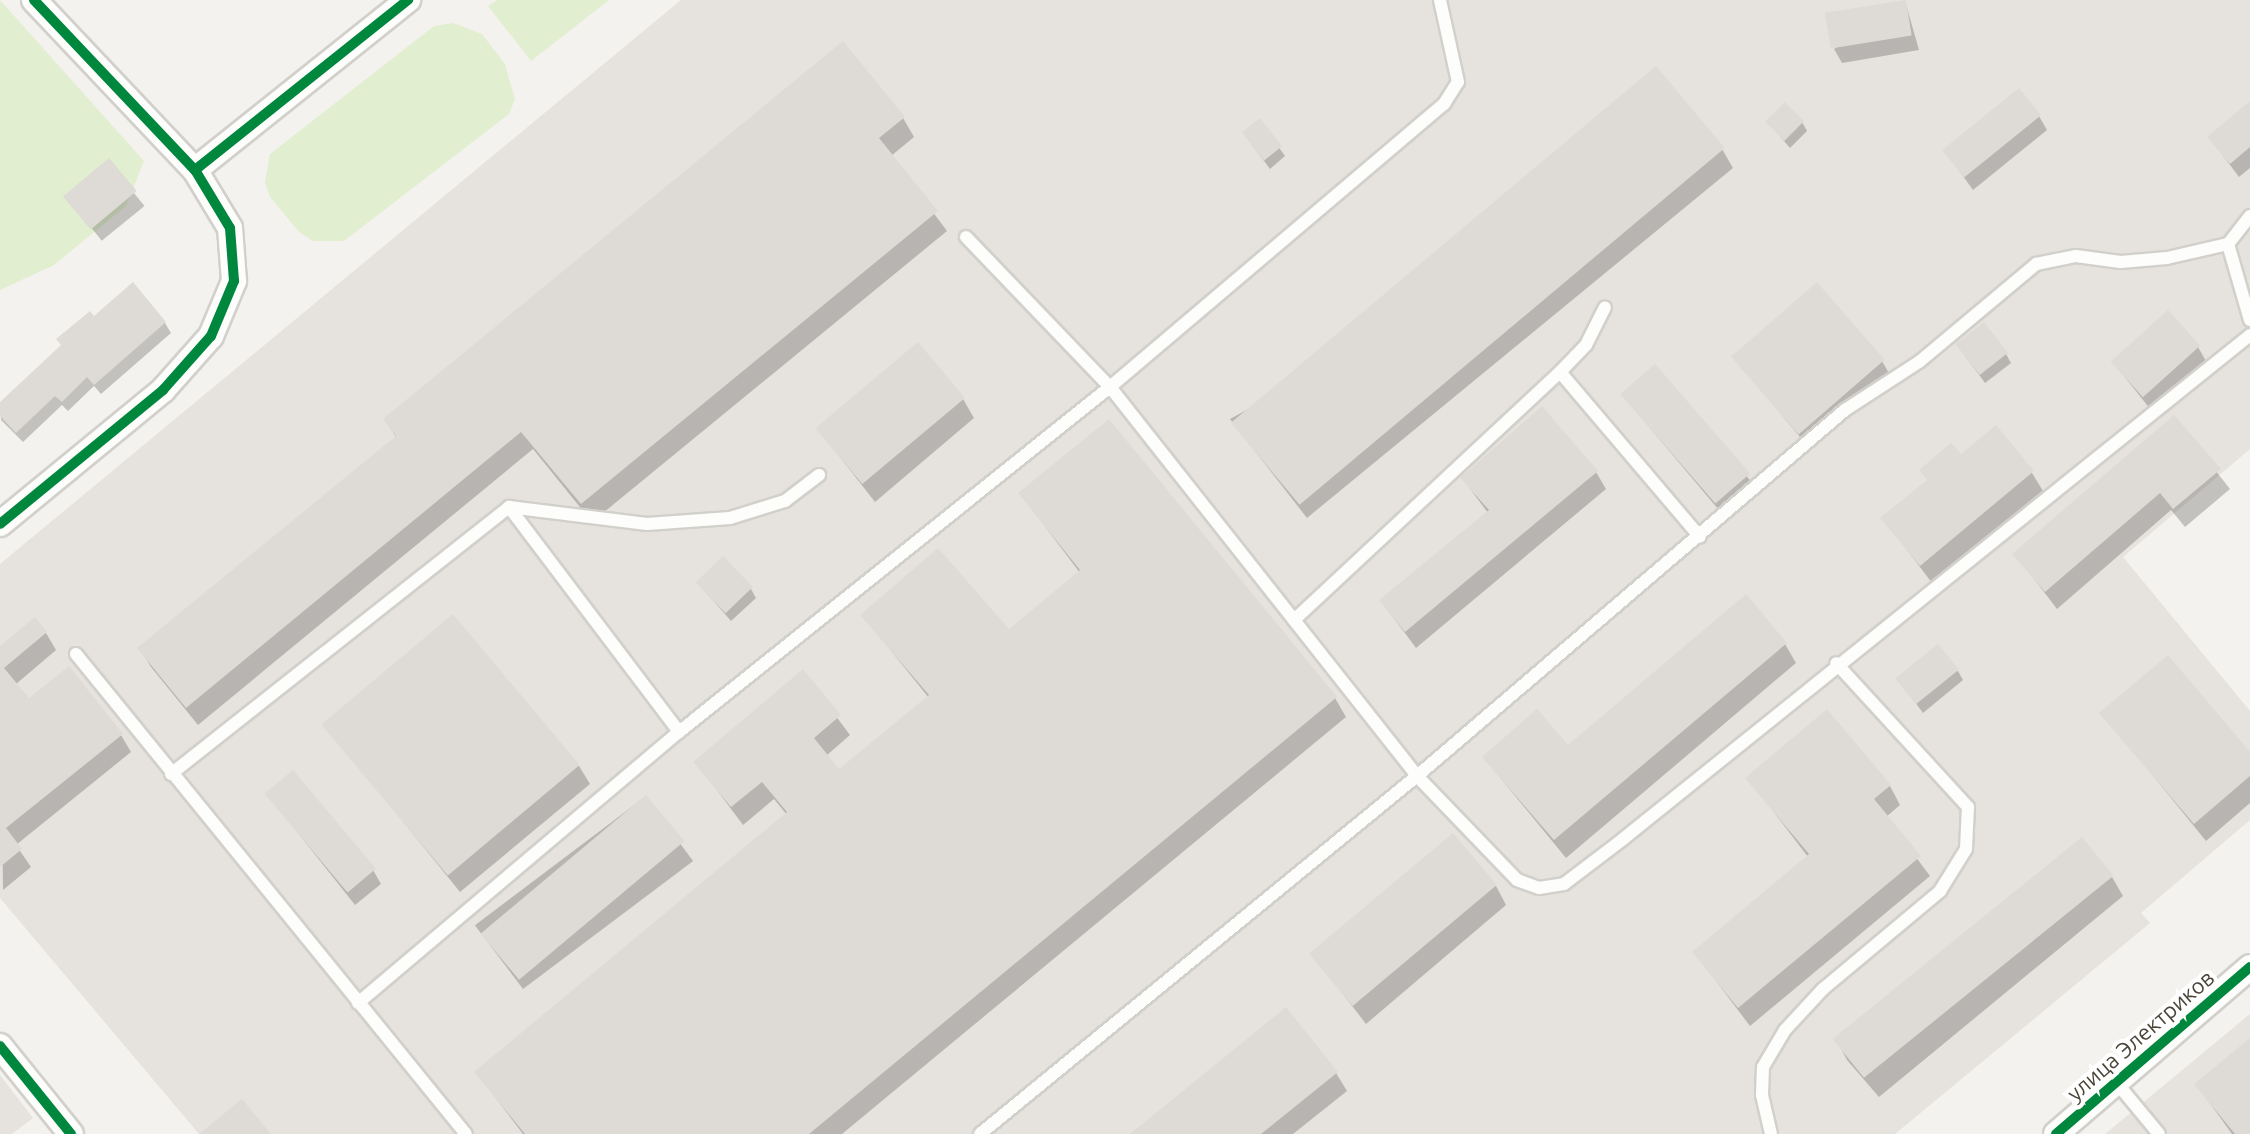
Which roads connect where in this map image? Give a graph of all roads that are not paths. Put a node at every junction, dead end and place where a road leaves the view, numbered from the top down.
1 (34, 0) edge
2 (408, 0) edge
3 (1440, 0) edge
4 (195, 170) junction
5 (2250, 216) edge
6 (966, 237) dead end
7 (2228, 244) junction
8 (1605, 307) dead end
9 (2250, 320) edge
10 (2250, 335) edge
11 (1560, 372) junction
12 (1110, 387) junction
13 (819, 475) dead end
14 (509, 507) junction
15 (0, 524) edge
16 (1700, 537) junction
17 (1294, 620) junction
18 (76, 654) dead end
19 (1836, 663) junction
20 (679, 732) junction
21 (171, 774) junction
22 (1417, 776) junction
23 (2250, 967) edge
24 (358, 1003) junction
25 (0, 1046) edge
26 (2116, 1082) junction
27 (71, 1134) edge
28 (466, 1134) edge
29 (980, 1134) edge
30 (1771, 1134) edge
31 (2056, 1134) edge
32 (2159, 1134) edge

1 - 4 street
2 - 4 street
3 - 12 lane
4 - 15 street
5 - 7 lane
6 - 12 lane
7 - 9 lane
7 - 16 lane
8 - 11 lane
10 - 19 lane
11 - 16 lane
11 - 17 lane
12 - 17 lane
12 - 20 lane
13 - 14 lane
14 - 20 lane
14 - 21 lane
16 - 22 lane
17 - 22 lane
18 - 21 lane
19 - 22 lane
19 - 30 lane
20 - 24 lane
21 - 24 lane
22 - 29 lane
23 - 26 street, улица Электриков
24 - 28 lane
25 - 27 street
26 - 31 street, улица Электриков
26 - 32 lane

